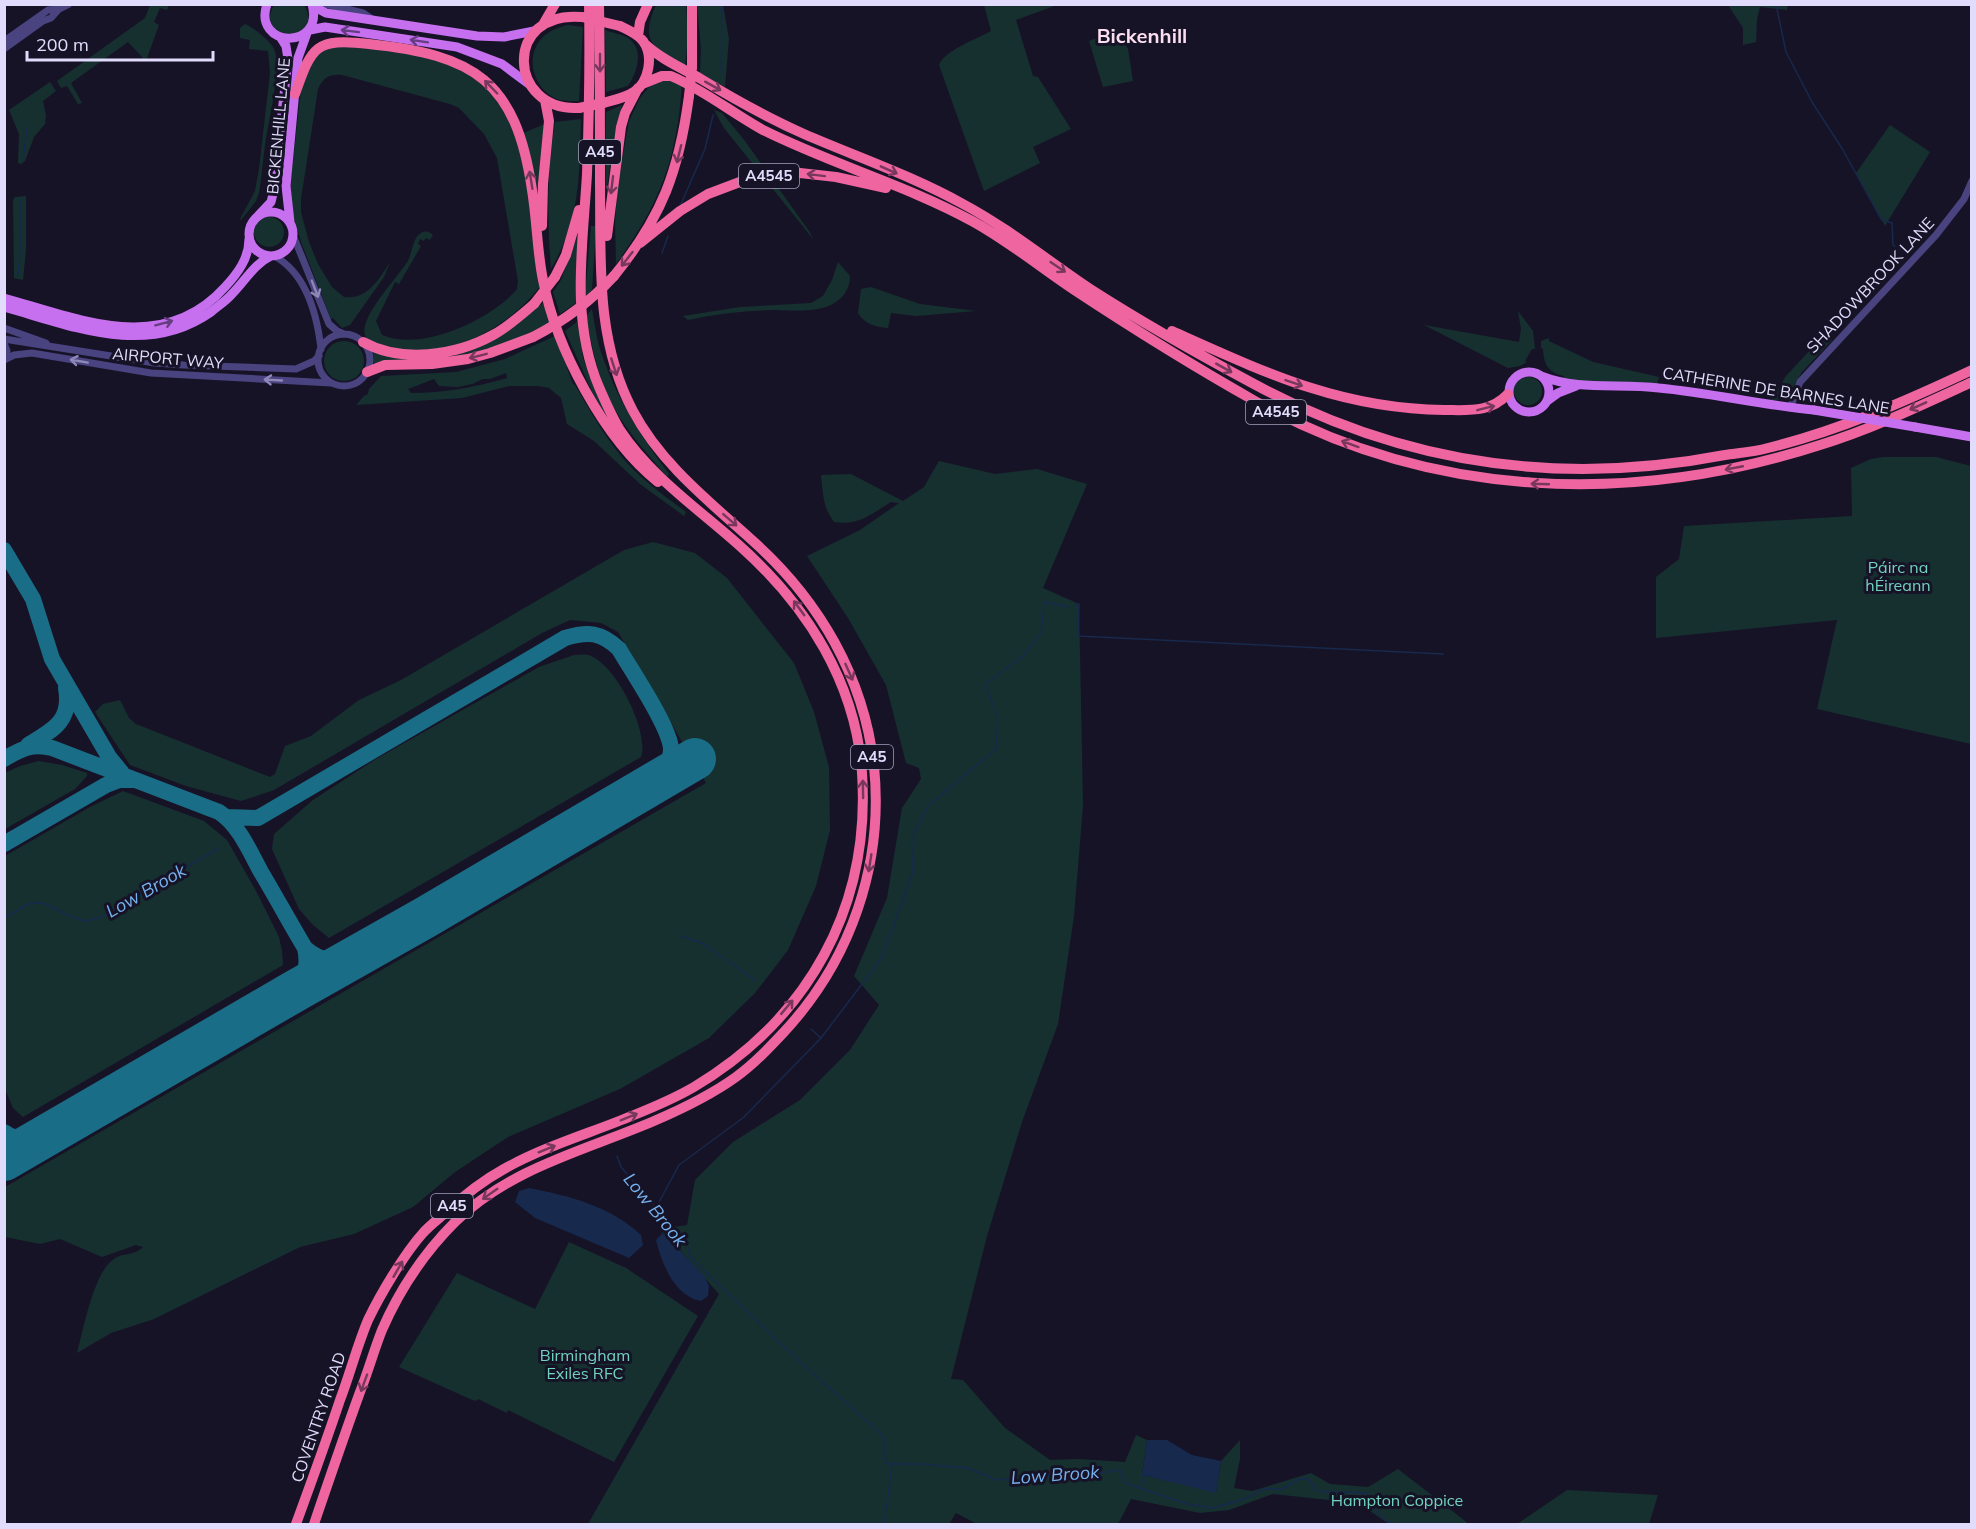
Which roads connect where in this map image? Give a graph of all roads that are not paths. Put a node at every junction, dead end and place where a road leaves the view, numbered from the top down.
1 (69, 4) edge
2 (267, 4) edge
3 (326, 4) edge
4 (555, 4) edge
5 (589, 4) edge
6 (599, 4) edge
7 (648, 4) edge
8 (692, 4) edge
9 (312, 5) edge
10 (60, 7) edge
11 (375, 21) junction
12 (544, 24) junction
13 (534, 31) junction
14 (308, 32) junction
15 (638, 36) junction
16 (281, 38) junction
17 (4, 41) edge
18 (589, 45) junction
19 (646, 45) junction
20 (4, 49) edge
21 (530, 85) junction
22 (640, 86) junction
23 (295, 94) junction
24 (545, 100) junction
25 (1971, 181) edge
26 (914, 195) junction
27 (257, 217) junction
28 (290, 222) junction
29 (293, 235) junction
30 (249, 239) junction
31 (640, 243) junction
32 (272, 256) junction
33 (543, 280) junction
34 (4, 298) edge
35 (603, 305) junction
36 (4, 307) edge
37 (1125, 310) junction
38 (4, 328) edge
39 (345, 334) junction
40 (4, 339) edge
41 (363, 342) junction
42 (4, 344) edge
43 (56, 347) junction
44 (320, 352) junction
45 (4, 360) edge
46 (1971, 370) edge
47 (367, 372) junction
48 (1541, 376) junction
49 (1971, 382) edge
50 (331, 383) junction
51 (1576, 386) junction
52 (1508, 394) junction
53 (1547, 401) junction
54 (1790, 408) junction
55 (1971, 437) edge
56 (707, 518) junction
57 (297, 1524) edge
58 (314, 1524) edge

1 - 10 street
2 - 16 main road
3 - 11 street
4 - 12 highway
5 - 18 highway, A45
6 -> 35 highway, A45
7 - 15 highway
8 -> 31 highway, bridge
9 - 11 main road
9 - 14 main road, BICKENHILL LANE
10 - 17 street
10 - 20 street
11 - 13 main road
12 - 13 highway
12 - 15 highway, bridge
13 - 21 highway
14 - 16 main road
21 -> 14 main road
14 - 23 main road, BICKENHILL LANE
15 - 19 highway
16 - 27 main road, BICKENHILL LANE
18 - 41 highway, bridge
18 - 56 highway, A45
19 - 22 highway
19 -> 37 highway, A4545
21 - 24 highway
22 - 24 highway, bridge
22 - 26 highway, A4545
22 -> 35 highway
23 - 28 main road, BICKENHILL LANE
33 -> 23 highway
24 - 33 highway
25 - 54 street, SHADOWBROOK LANE
26 -> 31 highway, A4545
49 -> 26 highway, A4545
27 - 28 main road
27 - 30 main road
28 - 29 main road
29 - 32 main road
29 -> 39 street
30 - 32 main road
34 -> 30 main road
31 -> 47 highway, bridge
32 - 36 main road
32 - 44 street
33 - 56 highway
35 -> 58 highway, COVENTRY ROAD / A45
37 -> 46 highway, A4545
37 -> 52 highway
38 - 43 street
39 - 41 street
39 - 44 street
40 - 43 street, AIRPORT WAY
41 - 47 street
42 - 45 street
43 - 44 street, AIRPORT WAY
44 - 50 street
50 -> 45 street, AIRPORT WAY
47 - 50 street
48 - 51 main road, CATHERINE DE BARNES LANE
48 - 52 main road
48 - 53 main road
51 - 53 main road, CATHERINE DE BARNES LANE
51 - 54 main road, CATHERINE DE BARNES LANE
52 - 53 main road
54 - 55 main road, CATHERINE DE BARNES LANE, bridge
57 -> 56 highway, COVENTRY ROAD / A45

